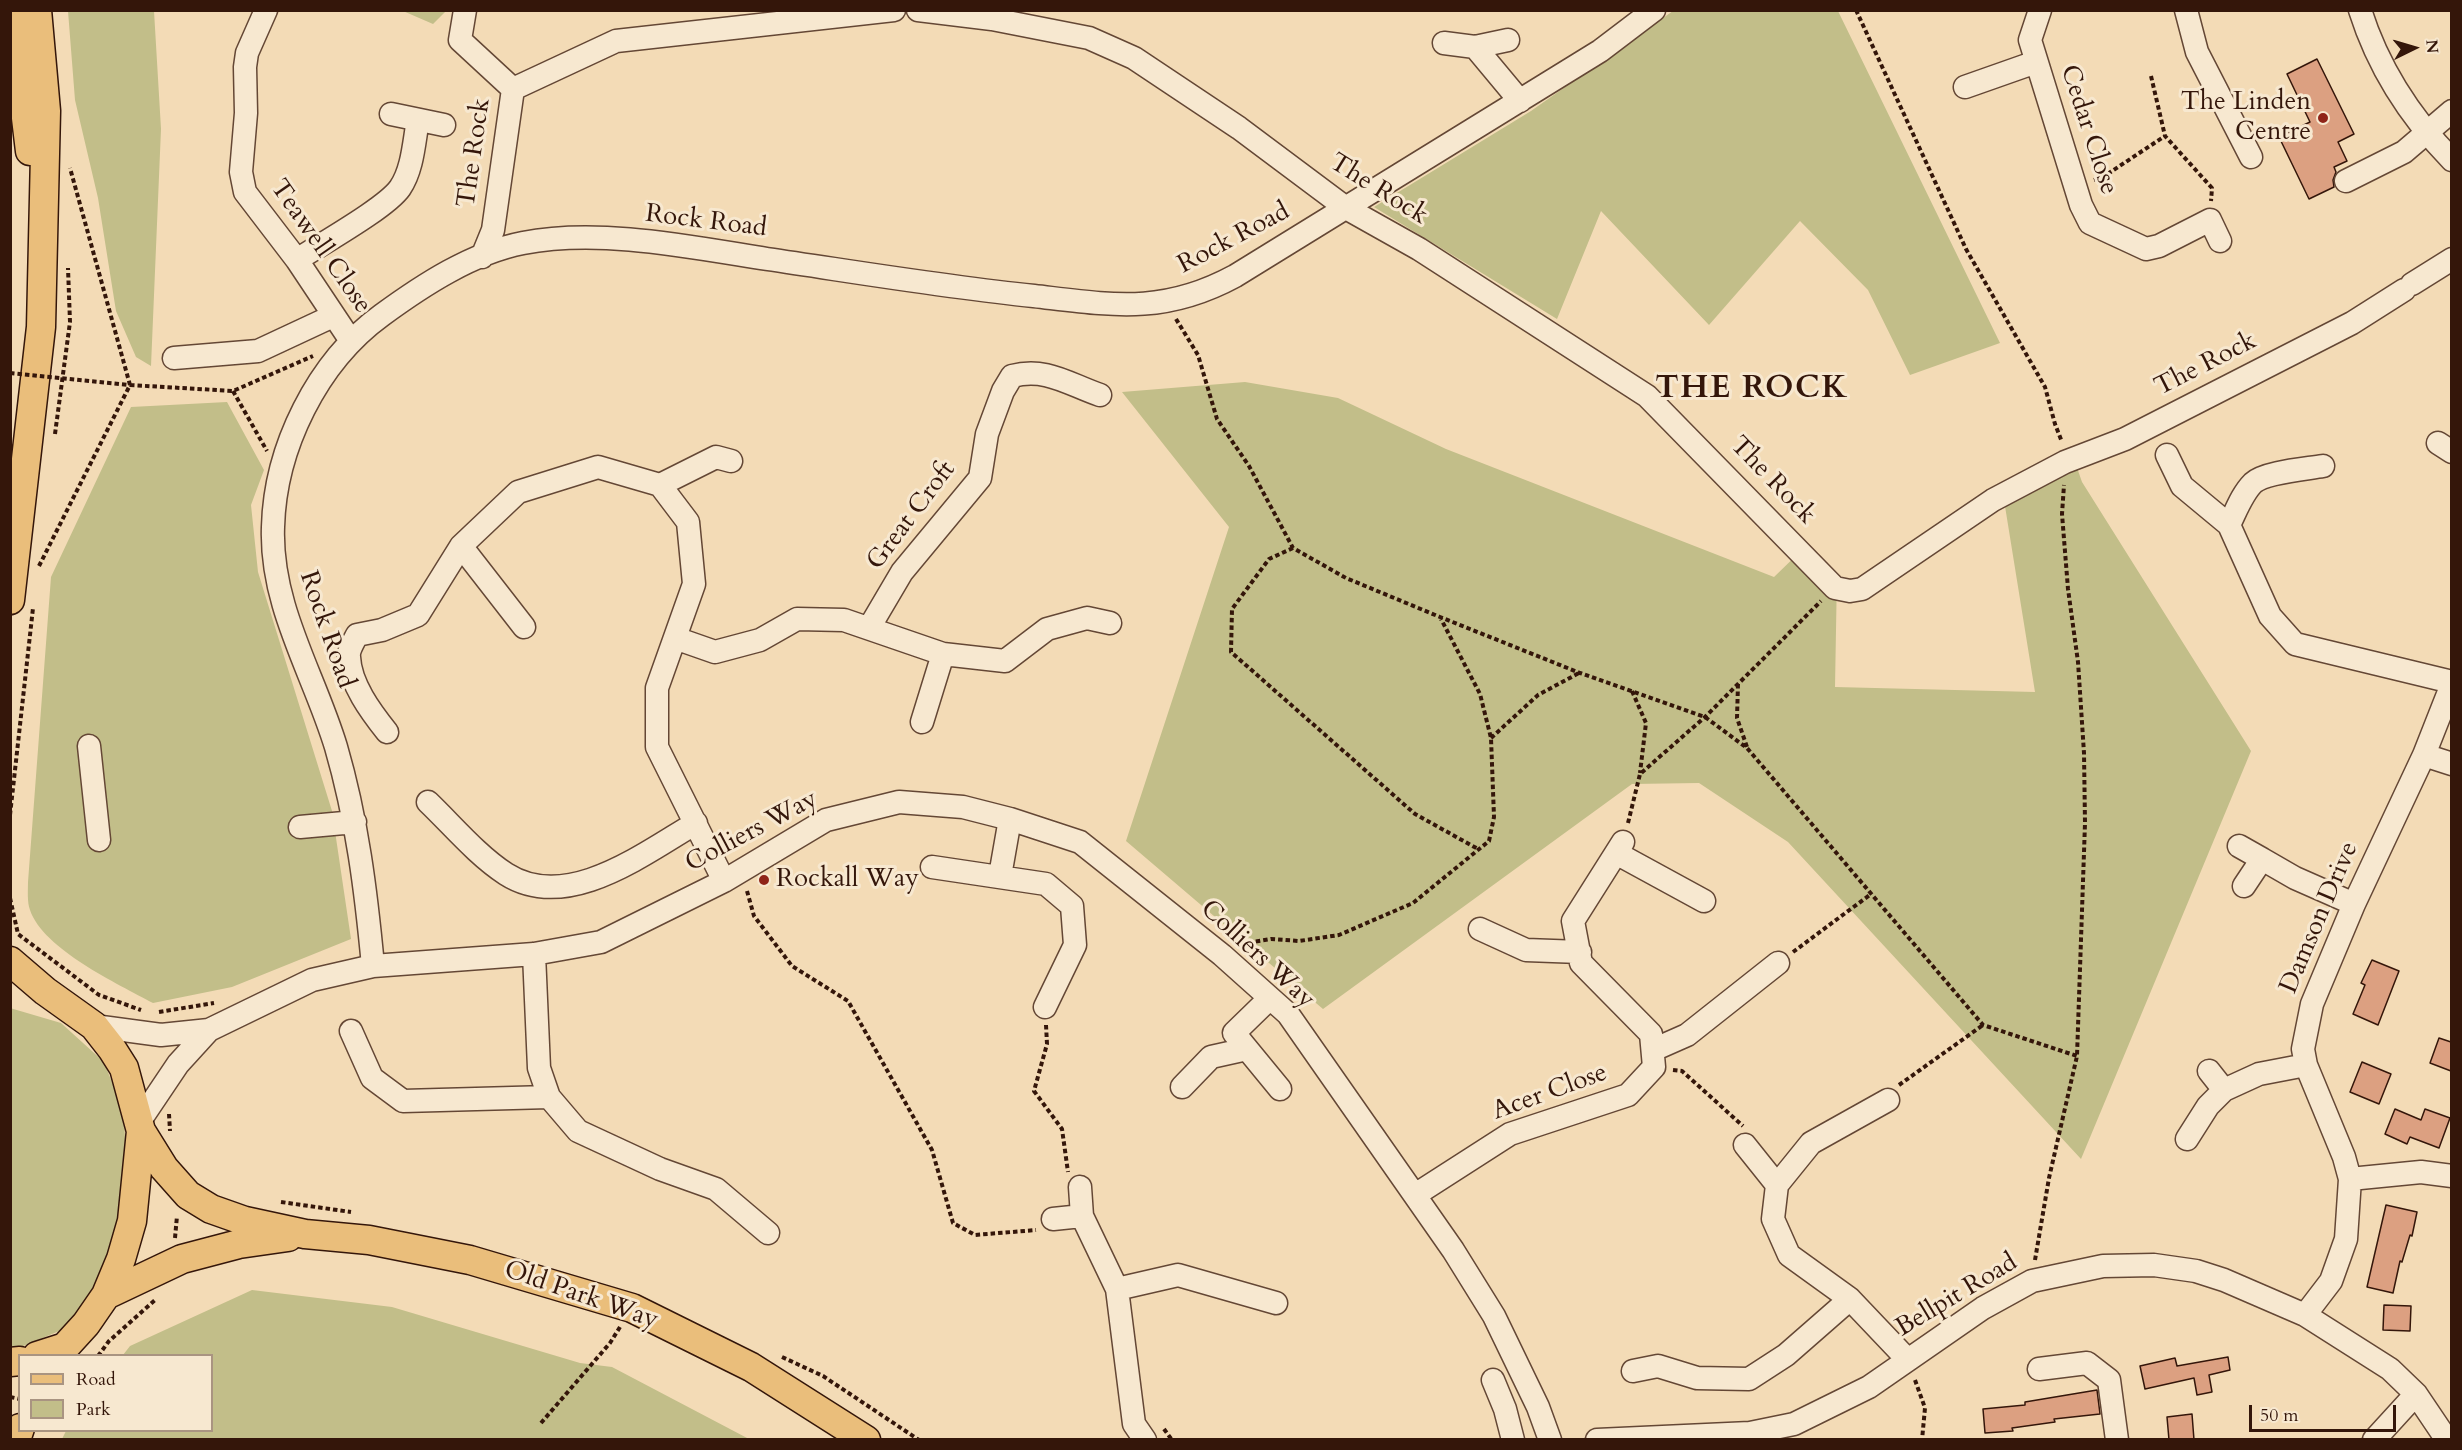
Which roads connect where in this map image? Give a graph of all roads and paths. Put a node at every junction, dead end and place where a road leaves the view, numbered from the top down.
1 (13, 10) edge
2 (38, 10) edge
3 (266, 10) edge
4 (465, 10) edge
5 (894, 10) edge
6 (918, 10) edge
7 (1654, 10) edge
8 (1856, 10) edge
9 (2040, 10) edge
10 (2186, 10) edge
11 (2360, 10) edge
12 (1508, 40) dead end
13 (1444, 43) dead end
14 (1475, 47) junction
15 (2036, 62) junction
16 (2151, 76) dead end
17 (1965, 87) dead end
18 (513, 89) junction
19 (1520, 101) junction
20 (2451, 111) edge
21 (391, 114) dead end
22 (418, 120) junction
23 (444, 125) dead end
24 (2428, 133) junction
25 (2165, 136) junction
26 (2251, 157) dead end
27 (67, 158) dead end
28 (2451, 160) edge
29 (2346, 181) dead end
30 (2075, 187) junction
31 (1346, 208) junction
32 (2210, 220) junction
33 (2220, 241) dead end
34 (42, 251) junction
35 (482, 256) junction
36 (2451, 259) edge
37 (297, 260) junction
38 (1166, 303) junction
39 (333, 316) junction
40 (351, 341) junction
41 (314, 356) dead end
42 (174, 358) dead end
43 (10, 374) edge
44 (130, 385) junction
45 (233, 391) junction
46 (1100, 395) dead end
47 (2167, 455) dead end
48 (731, 461) dead end
49 (2065, 462) junction
50 (2323, 466) dead end
51 (280, 476) junction
52 (660, 485) junction
53 (2229, 525) junction
54 (460, 546) junction
55 (1293, 548) junction
56 (37, 568) dead end
57 (1835, 588) junction
58 (10, 600) edge
59 (1440, 617) junction
60 (1110, 623) dead end
61 (524, 627) dead end
62 (869, 628) junction
63 (675, 638) junction
64 (943, 654) junction
65 (1580, 673) junction
66 (2451, 683) edge
67 (1738, 684) junction
68 (1632, 691) junction
69 (1705, 717) junction
70 (922, 722) dead end
71 (387, 732) dead end
72 (1491, 738) junction
73 (89, 746) dead end
74 (1747, 748) junction
75 (2424, 755) junction
76 (2451, 764) edge
77 (1640, 774) junction
78 (428, 802) dead end
79 (1010, 819) junction
80 (355, 822) junction
81 (696, 823) junction
82 (300, 827) dead end
83 (99, 840) dead end
84 (2239, 846) dead end
85 (1620, 847) junction
86 (1478, 849) junction
87 (2262, 859) junction
88 (932, 867) dead end
89 (733, 875) junction
90 (1000, 876) junction
91 (2244, 886) dead end
92 (1871, 894) junction
93 (10, 898) edge
94 (1704, 901) dead end
95 (2354, 904) junction
96 (1480, 929) dead end
97 (1580, 952) junction
98 (534, 954) junction
99 (1222, 955) junction
100 (10, 961) edge
101 (1778, 963) joint
102 (373, 966) junction
103 (10, 988) edge
104 (45, 991) junction
105 (1269, 998) junction
106 (1045, 1007) joint
107 (151, 1014) dead end
108 (1983, 1025) junction
109 (94, 1026) junction
110 (209, 1030) junction
111 (351, 1030) dead end
112 (1247, 1049) junction
113 (2077, 1056) junction
114 (1653, 1059) junction
115 (2306, 1065) junction
116 (2209, 1071) dead end
117 (1182, 1087) dead end
118 (1280, 1089) dead end
119 (549, 1097) junction
120 (2216, 1098) junction
121 (1888, 1100) joint
122 (140, 1126) junction
123 (1747, 1138) joint
124 (2187, 1139) dead end
125 (2451, 1176) edge
126 (2350, 1179) junction
127 (1778, 1185) junction
128 (1080, 1187) joint
129 (1415, 1195) junction
130 (1082, 1216) junction
131 (1053, 1219) joint
132 (768, 1233) dead end
133 (305, 1234) junction
134 (2032, 1281) junction
135 (1117, 1289) junction
136 (106, 1295) junction
137 (1850, 1299) junction
138 (1276, 1303) dead end
139 (632, 1308) junction
140 (2305, 1315) junction
141 (62, 1351) edge
142 (47, 1354) edge
143 (1907, 1359) junction
144 (2039, 1369) dead end
145 (1633, 1371) dead end
146 (1493, 1380) dead end
147 (2416, 1394) junction
148 (541, 1423) dead end
149 (1795, 1432) edge
150 (866, 1440) edge
151 (1145, 1440) edge
152 (1513, 1440) edge
153 (1550, 1440) edge
154 (1597, 1440) edge
155 (1922, 1440) edge
156 (2117, 1440) edge
157 (2374, 1440) edge
158 (2447, 1440) edge

1 - 34 main road
2 - 34 main road
3 - 37 street, Teawell Close
4 - 18 street
5 - 18 street, The Rock
6 - 31 street, The Rock
7 - 19 street, Rock Road
8 - 49 path
9 - 15 street, Cedar Close
10 - 26 street
11 - 24 street
12 - 14 street
13 - 14 street
14 - 19 street
15 - 17 street
15 - 30 street, Cedar Close
16 - 25 path
18 - 35 street, The Rock
19 - 31 street, Rock Road
20 - 24 street
21 - 22 street
22 - 23 street
22 - 37 street
24 - 28 street
24 - 29 street
25 - 30 path
25 - 32 path
27 - 44 path
30 - 32 street, Cedar Close
31 - 38 street, Rock Road
31 - 57 street, The Rock
32 - 33 street
34 - 58 main road
35 - 38 street, Rock Road
35 - 40 street, Rock Road
36 - 49 street, The Rock
37 - 39 street, Teawell Close
38 - 55 path
39 - 40 street, Teawell Close
39 - 42 street
40 - 51 street, Rock Road
41 - 45 path
43 - 44 path, bridge
44 - 45 path
44 - 56 path
45 - 51 path
46 - 62 street, Great Croft
47 - 53 street
48 - 52 street
49 - 57 street, The Rock
49 - 113 path
50 - 53 street
51 - 80 street, Rock Road
52 - 54 street
52 - 63 street
53 - 66 street
54 - 61 street
54 - 71 street
55 - 59 path
55 - 86 path
57 - 67 path
59 - 65 path
59 - 72 path
60 - 64 street
62 - 63 street
62 - 64 street
63 - 81 street
64 - 70 street
65 - 68 path
65 - 72 path
66 - 75 street, Damson Drive
67 - 69 path
67 - 74 path
68 - 69 path
68 - 77 path
69 - 74 path
69 - 77 path
72 - 86 path
73 - 83 street
74 - 92 path
75 - 76 street
75 - 95 street, Damson Drive
77 - 85 path
78 - 81 street
79 - 89 street, Colliers Way
79 - 90 street
79 - 99 street, Colliers Way
80 - 82 street
80 - 102 street, Rock Road
81 - 89 street
84 - 87 street
85 - 94 street
85 - 97 street
86 - 99 path
87 - 91 street
87 - 95 street
88 - 90 street
89 - 98 street, Colliers Way
89 - 131 path
90 - 106 street
92 - 101 path
92 - 108 path
93 - 107 path
95 - 115 street, Damson Drive
96 - 97 street
97 - 114 street
98 - 102 street, Colliers Way
98 - 119 street
99 - 105 street, Colliers Way
100 - 104 main road
101 - 114 street
102 - 110 street, Colliers Way
103 - 104 main road
104 - 109 main road
105 - 112 street
105 - 129 street, Colliers Way
106 - 128 path
108 - 113 path
108 - 121 path
109 - 110 street
109 - 122 main road
110 - 122 street, Colliers Way
111 - 119 street
112 - 117 street
112 - 118 street
113 - 134 path
114 - 123 path
114 - 129 street, Acer Close
115 - 120 street
115 - 126 street, Damson Drive
116 - 120 street
119 - 132 street
120 - 124 street
121 - 127 street
122 - 133 main road, Old Park Way
122 - 136 main road
123 - 127 street
125 - 126 street
126 - 140 street, Damson Drive
127 - 137 street
128 - 130 street
129 - 153 street, Colliers Way
130 - 131 street
130 - 135 street
133 - 136 main road, Old Park Way
133 - 139 main road, Old Park Way
134 - 140 street, Bellpit Road
134 - 143 street, Bellpit Road
135 - 138 street
135 - 151 street
136 - 141 main road
137 - 143 street
137 - 145 street
139 - 148 path
139 - 150 main road, Old Park Way
140 - 147 street, Bellpit Road
141 - 142 main road
143 - 149 street, Bellpit Road
143 - 155 path
144 - 156 street
146 - 152 street
147 - 157 street
147 - 158 street, Bellpit Road
149 - 154 street, Bellpit Road

